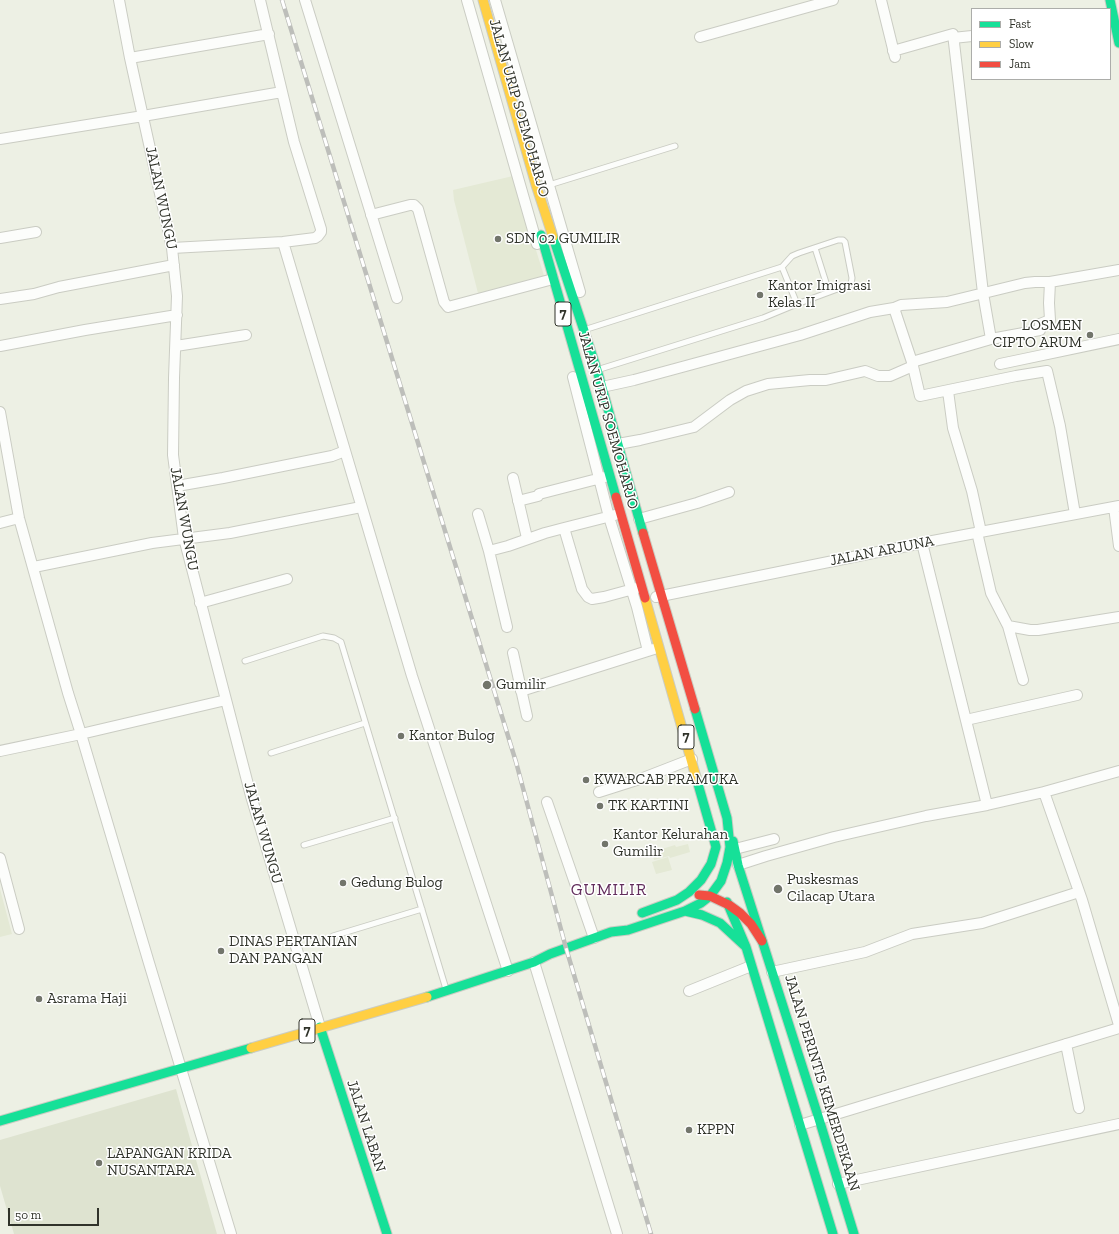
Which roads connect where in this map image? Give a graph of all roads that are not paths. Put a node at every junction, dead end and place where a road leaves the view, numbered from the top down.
1 (119, 0) edge
2 (260, 0) edge
3 (305, 0) edge
4 (467, 0) edge
5 (474, 0) edge
6 (483, 0) edge
7 (495, 0) edge
8 (833, 0) edge
9 (881, 0) edge
10 (1111, 12) edge
11 (1112, 24) edge
12 (269, 34) junction
13 (971, 36) edge
14 (700, 37) dead end
15 (953, 38) junction
16 (1119, 43) edge
17 (130, 58) junction
18 (282, 92) junction
19 (143, 116) junction
20 (0, 138) edge
21 (675, 146) dead end
22 (536, 185) junction
23 (550, 185) junction
24 (371, 214) junction
25 (36, 232) dead end
26 (0, 238) edge
27 (283, 242) junction
28 (172, 248) junction
29 (815, 248) junction
30 (174, 266) junction
31 (782, 267) junction
32 (1119, 270) edge
33 (550, 280) junction
34 (1050, 282) junction
35 (828, 292) junction
36 (983, 293) junction
37 (397, 298) dead end
38 (0, 299) edge
39 (797, 304) junction
40 (894, 308) junction
41 (177, 315) junction
42 (588, 329) junction
43 (246, 335) dead end
44 (1119, 338) edge
45 (991, 339) junction
46 (0, 346) edge
47 (176, 346) junction
48 (912, 364) junction
49 (1000, 364) dead end
50 (599, 370) junction
51 (604, 386) junction
52 (948, 391) junction
53 (0, 412) edge
54 (620, 444) junction
55 (345, 451) junction
56 (609, 476) junction
57 (513, 478) dead end
58 (599, 478) junction
59 (177, 486) junction
60 (729, 492) dead end
61 (518, 501) junction
62 (361, 507) junction
63 (1116, 507) edge
64 (478, 514) dead end
65 (620, 514) junction
66 (1075, 514) junction
67 (609, 517) junction
68 (19, 518) junction
69 (642, 519) junction
70 (0, 523) edge
71 (564, 528) junction
72 (979, 532) junction
73 (184, 538) junction
74 (527, 538) junction
75 (922, 543) junction
76 (1119, 546) edge
77 (489, 551) junction
78 (34, 567) junction
79 (288, 579) dead end
80 (636, 588) junction
81 (663, 596) junction
82 (645, 600) junction
83 (200, 603) junction
84 (1119, 617) edge
85 (1008, 626) junction
86 (507, 627) dead end
87 (660, 648) junction
88 (648, 651) junction
89 (513, 653) dead end
90 (245, 660) dead end
91 (1024, 680) dead end
92 (521, 691) junction
93 (1077, 695) dead end
94 (226, 700) junction
95 (527, 716) dead end
96 (966, 720) junction
97 (366, 723) junction
98 (82, 734) junction
99 (0, 751) edge
100 (271, 753) dead end
101 (692, 759) junction
102 (1119, 771) edge
103 (599, 792) dead end
104 (1044, 792) junction
105 (547, 802) dead end
106 (987, 805) junction
107 (394, 818) junction
108 (727, 818) junction
109 (774, 839) dead end
110 (304, 844) dead end
111 (716, 847) junction
112 (735, 848) junction
113 (0, 858) edge
114 (738, 865) junction
115 (721, 881) junction
116 (1079, 892) junction
117 (710, 896) junction
118 (678, 900) junction
119 (729, 904) junction
120 (422, 909) junction
121 (685, 912) junction
122 (19, 929) dead end
123 (611, 932) junction
124 (333, 936) dead end
125 (594, 938) junction
126 (762, 941) junction
127 (746, 948) junction
128 (534, 962) junction
129 (751, 966) junction
130 (508, 970) junction
131 (772, 972) junction
132 (689, 991) dead end
133 (447, 992) junction
134 (1119, 1025) edge
135 (320, 1027) junction
136 (1119, 1028) edge
137 (1066, 1044) junction
138 (181, 1069) junction
139 (1079, 1108) dead end
140 (819, 1119) junction
141 (0, 1121) edge
142 (1119, 1124) edge
143 (800, 1125) junction
144 (838, 1184) junction
145 (231, 1234) edge
146 (387, 1234) edge
147 (617, 1234) edge
148 (833, 1234) edge
149 (854, 1234) edge

1 - 17 street, JALAN WUNGU
2 - 12 street
3 - 24 street
4 - 33 street
5 - 33 main road, JALAN URIP SOEMOHARJO / 7
6 - 22 main road, JALAN URIP SOEMOHARJO / 7
7 - 23 street
8 - 14 street
9 - 15 street
10 - 11 main road
11 - 16 main road
12 - 17 street
12 - 18 street
13 - 15 street
15 - 36 street
17 - 19 street, JALAN WUNGU
18 - 19 street
18 - 27 street
19 - 20 street
19 - 28 street, JALAN WUNGU
21 - 23 lane
22 - 23 lane
22 - 42 main road, JALAN URIP SOEMOHARJO / 7
23 - 42 street
24 - 33 street
24 - 37 street
25 - 26 street
27 - 28 street
27 - 55 street
28 - 30 street, JALAN WUNGU
29 - 31 lane
29 - 35 lane
29 - 35 lane
30 - 38 street
30 - 41 street, JALAN WUNGU
31 - 39 lane
31 - 42 lane
32 - 34 street
33 - 56 main road, JALAN URIP SOEMOHARJO / 7
33 - 58 street
34 - 36 street
34 - 45 street
35 - 39 lane
36 - 40 street
36 - 45 street
39 - 50 lane
40 - 48 street
40 - 51 street
41 - 46 street
41 - 47 street, JALAN WUNGU
42 - 50 street
43 - 47 street
44 - 49 street
45 - 48 street
47 - 59 street, JALAN WUNGU
48 - 52 street
48 - 54 street
50 - 51 street
51 - 54 street
52 - 66 street
52 - 72 street
53 - 68 street
54 - 69 street
55 - 59 street
55 - 62 street
56 - 58 street
56 - 65 main road, JALAN URIP SOEMOHARJO / 7
57 - 61 street
58 - 61 street
58 - 67 street
59 - 73 street, JALAN WUNGU
60 - 69 street
61 - 74 street
62 - 73 street
62 - 130 street
63 - 66 street, JALAN ARJUNA
63 - 76 street
64 - 77 street
65 - 67 street
65 - 80 main road, JALAN URIP SOEMOHARJO / 7
66 - 72 street, JALAN ARJUNA
67 - 71 street
67 - 80 street
68 - 70 street
68 - 78 street
69 - 81 street
71 - 74 street
71 - 80 street
72 - 75 street, JALAN ARJUNA
72 - 85 street
73 - 78 street
73 - 83 street, JALAN WUNGU
74 - 77 street
75 - 81 street, JALAN ARJUNA
75 - 96 street
77 - 86 street
78 - 98 street
79 - 83 street
80 - 82 main road, JALAN URIP SOEMOHARJO / 7
80 - 88 street
81 - 82 street, JALAN ARJUNA
81 - 108 main road, 7
82 - 87 main road, JALAN URIP SOEMOHARJO / 7
83 - 94 street, JALAN WUNGU
84 - 85 street
85 - 91 street
87 - 88 street
87 - 101 main road, JALAN URIP SOEMOHARJO / 7
88 - 92 street
89 - 92 street
90 - 97 lane
92 - 95 street
93 - 96 street
94 - 98 street
94 - 135 street, JALAN WUNGU
96 - 106 street
97 - 100 lane
97 - 107 lane
98 - 99 street
98 - 138 street
101 - 103 street
101 - 111 main road, JALAN URIP SOEMOHARJO / 7
102 - 104 street
104 - 106 street
104 - 116 street
105 - 125 street
106 - 114 street
107 - 110 lane
107 - 120 lane
108 - 112 main road
108 - 115 main road, 7
109 - 112 street
111 - 115 main road, JALAN URIP SOEMOHARJO
111 - 118 main road, 7
112 - 114 main road
113 - 122 street
114 - 126 main road
115 - 117 main road, 7
115 - 119 main road, JALAN URIP SOEMOHARJO
116 - 131 street
116 - 134 street
117 - 118 main road
117 - 119 main road
117 - 121 main road, 7
118 - 123 main road, 7
119 - 126 main road
119 - 127 main road, JALAN URIP SOEMOHARJO
120 - 124 lane
120 - 133 lane
121 - 123 main road, 7
121 - 127 main road
123 - 125 main road, 7
125 - 128 main road, 7
126 - 131 main road, JALAN PERINTIS KEMERDEKAAN
127 - 129 main road
128 - 130 main road, 7
128 - 147 street
129 - 132 street
129 - 143 main road
130 - 133 main road, 7
131 - 140 main road, JALAN PERINTIS KEMERDEKAAN
133 - 135 main road, 7
135 - 138 main road, 7
135 - 146 main road, JALAN LABAN
136 - 137 street
137 - 139 street
137 - 140 street
138 - 141 main road, 7
138 - 145 street
140 - 143 street
140 - 144 main road, JALAN PERINTIS KEMERDEKAAN
142 - 144 street
143 - 148 main road
144 - 149 main road, JALAN PERINTIS KEMERDEKAAN

